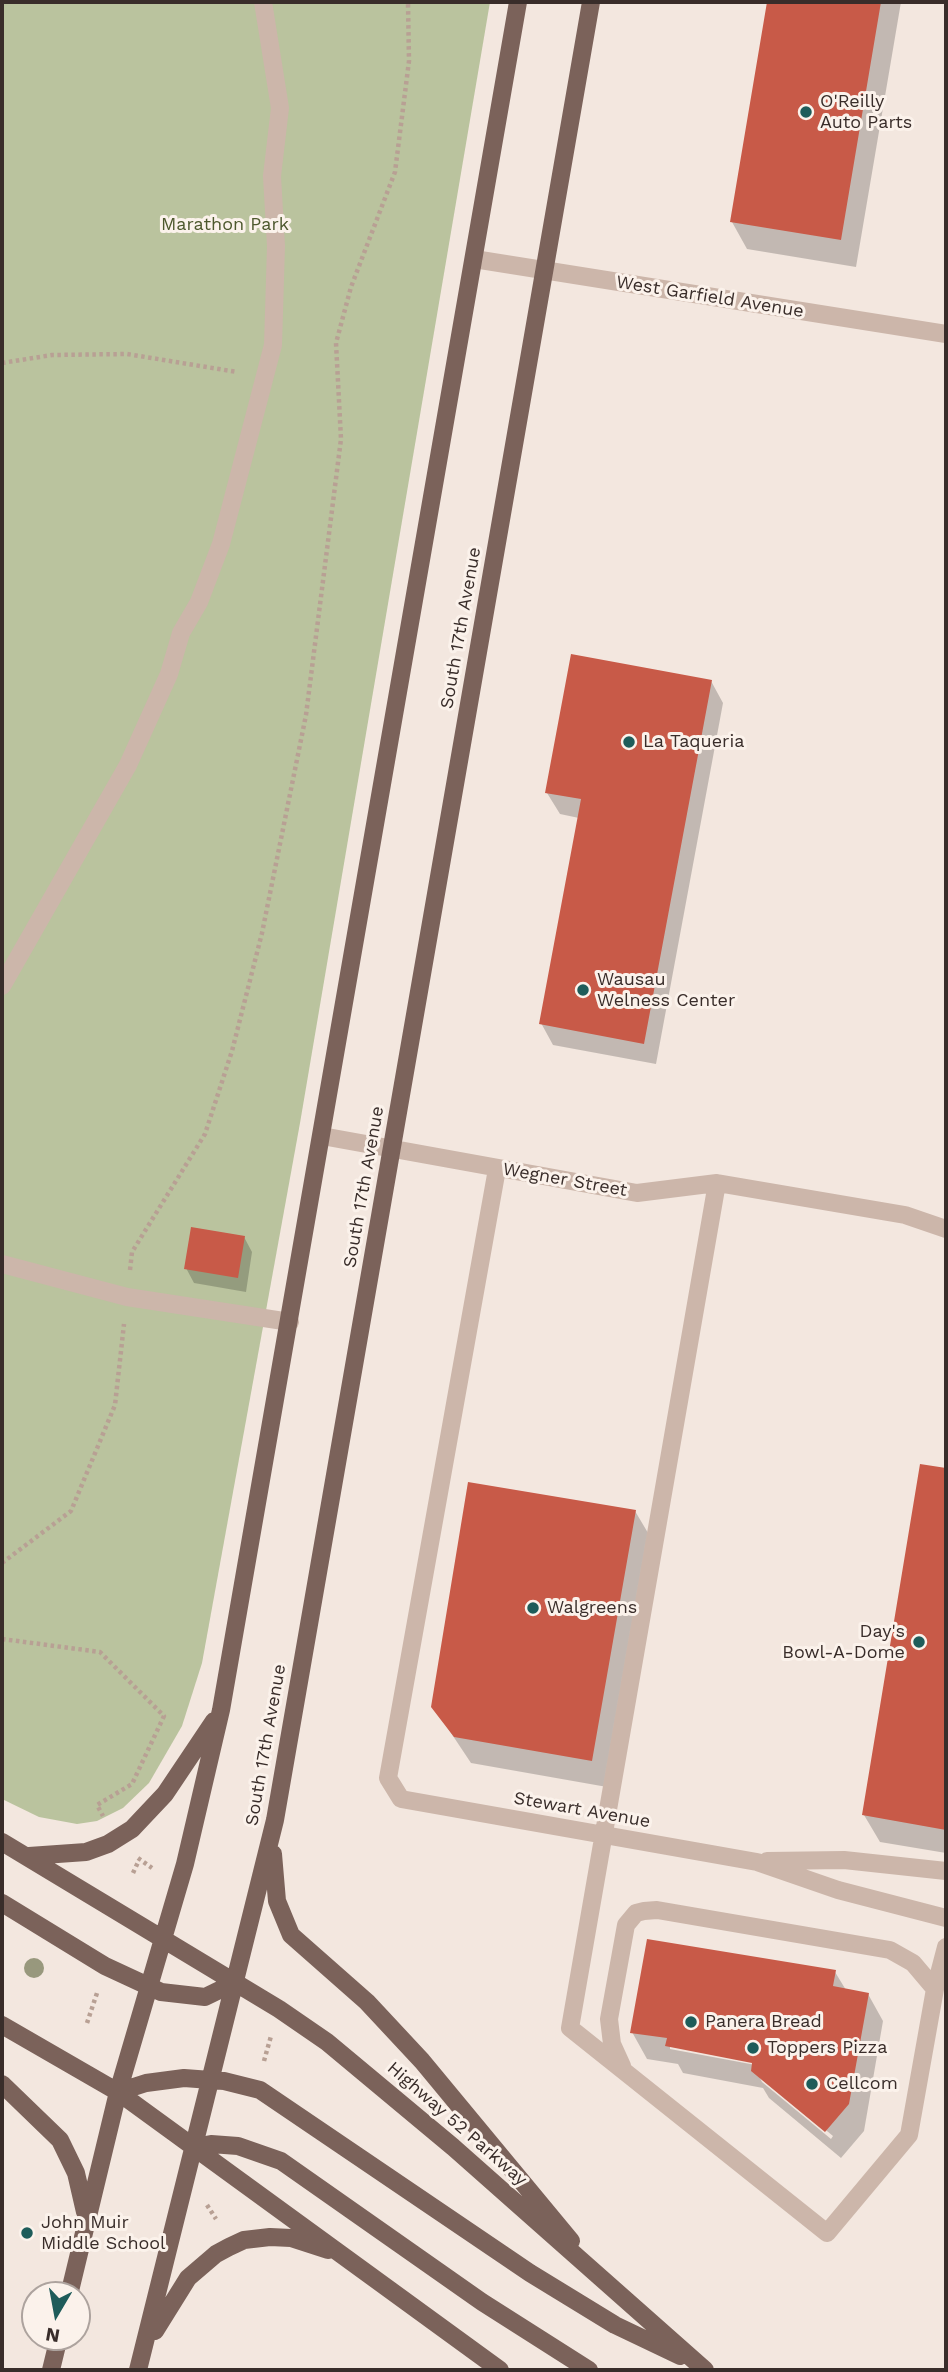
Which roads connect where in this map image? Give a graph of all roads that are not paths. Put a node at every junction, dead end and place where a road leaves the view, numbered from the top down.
1 (263, 2) edge
2 (518, 2) edge
3 (591, 2) edge
4 (474, 259) junction
5 (545, 270) junction
6 (946, 334) edge
7 (2, 986) edge
8 (322, 1136) junction
9 (391, 1150) junction
10 (497, 1168) junction
11 (717, 1183) junction
12 (939, 1225) edge
13 (2, 1264) edge
14 (290, 1322) junction
15 (221, 1710) junction
16 (275, 1820) junction
17 (606, 1836) junction
18 (2, 1842) edge
19 (29, 1856) junction
20 (757, 1861) junction
21 (946, 1871) edge
22 (2, 1903) edge
23 (946, 1918) edge
24 (161, 1938) junction
25 (946, 1947) edge
26 (234, 1983) junction
27 (147, 1987) junction
28 (934, 1989) junction
29 (2, 2025) edge
30 (626, 2072) junction
31 (211, 2079) junction
32 (2, 2084) edge
33 (118, 2092) junction
34 (195, 2147) junction
35 (86, 2224) junction
36 (344, 2255) junction
37 (599, 2277) junction
38 (72, 2281) edge
39 (56, 2351) edge
40 (140, 2363) edge
41 (702, 2368) edge
42 (51, 2370) edge
43 (500, 2370) edge
44 (589, 2370) edge

1 - 7 street
2 - 4 main road
3 - 5 main road, South 17th Avenue
4 - 5 street, West Garfield Avenue
4 - 8 main road
5 - 6 street, West Garfield Avenue
5 - 9 main road, South 17th Avenue
8 - 9 street, Wegner Street
8 - 14 main road
9 - 10 street, Wegner Street
9 - 16 main road, South 17th Avenue
10 - 11 street, Wegner Street
10 - 17 street, Stewart Avenue
11 - 12 street, Wegner Street
11 - 17 street
13 - 14 street
14 - 15 main road
15 - 19 main road
15 - 24 main road
16 - 26 main road, South 17th Avenue
16 - 37 main road
17 - 20 street, Stewart Avenue
17 - 30 street
18 - 19 main road
19 - 24 main road
20 - 21 street, Stewart Avenue
20 - 23 street, Stewart Avenue
22 - 27 main road
24 - 26 main road, Highway 52 Parkway
24 - 27 main road
25 - 28 street
26 - 27 main road
26 - 31 main road, South 17th Avenue
26 - 37 main road, Highway 52 Parkway
27 - 33 main road
28 - 30 street
28 - 30 street
29 - 33 main road
31 - 33 main road
31 - 34 main road, South 17th Avenue
31 - 41 main road
32 - 35 main road
33 - 34 main road
33 - 35 main road
34 - 36 main road
34 - 40 main road, South 17th Avenue
34 - 44 main road
35 - 38 main road
36 - 40 main road
36 - 43 main road
37 - 41 main road, Highway 52 Parkway
39 - 42 main road

